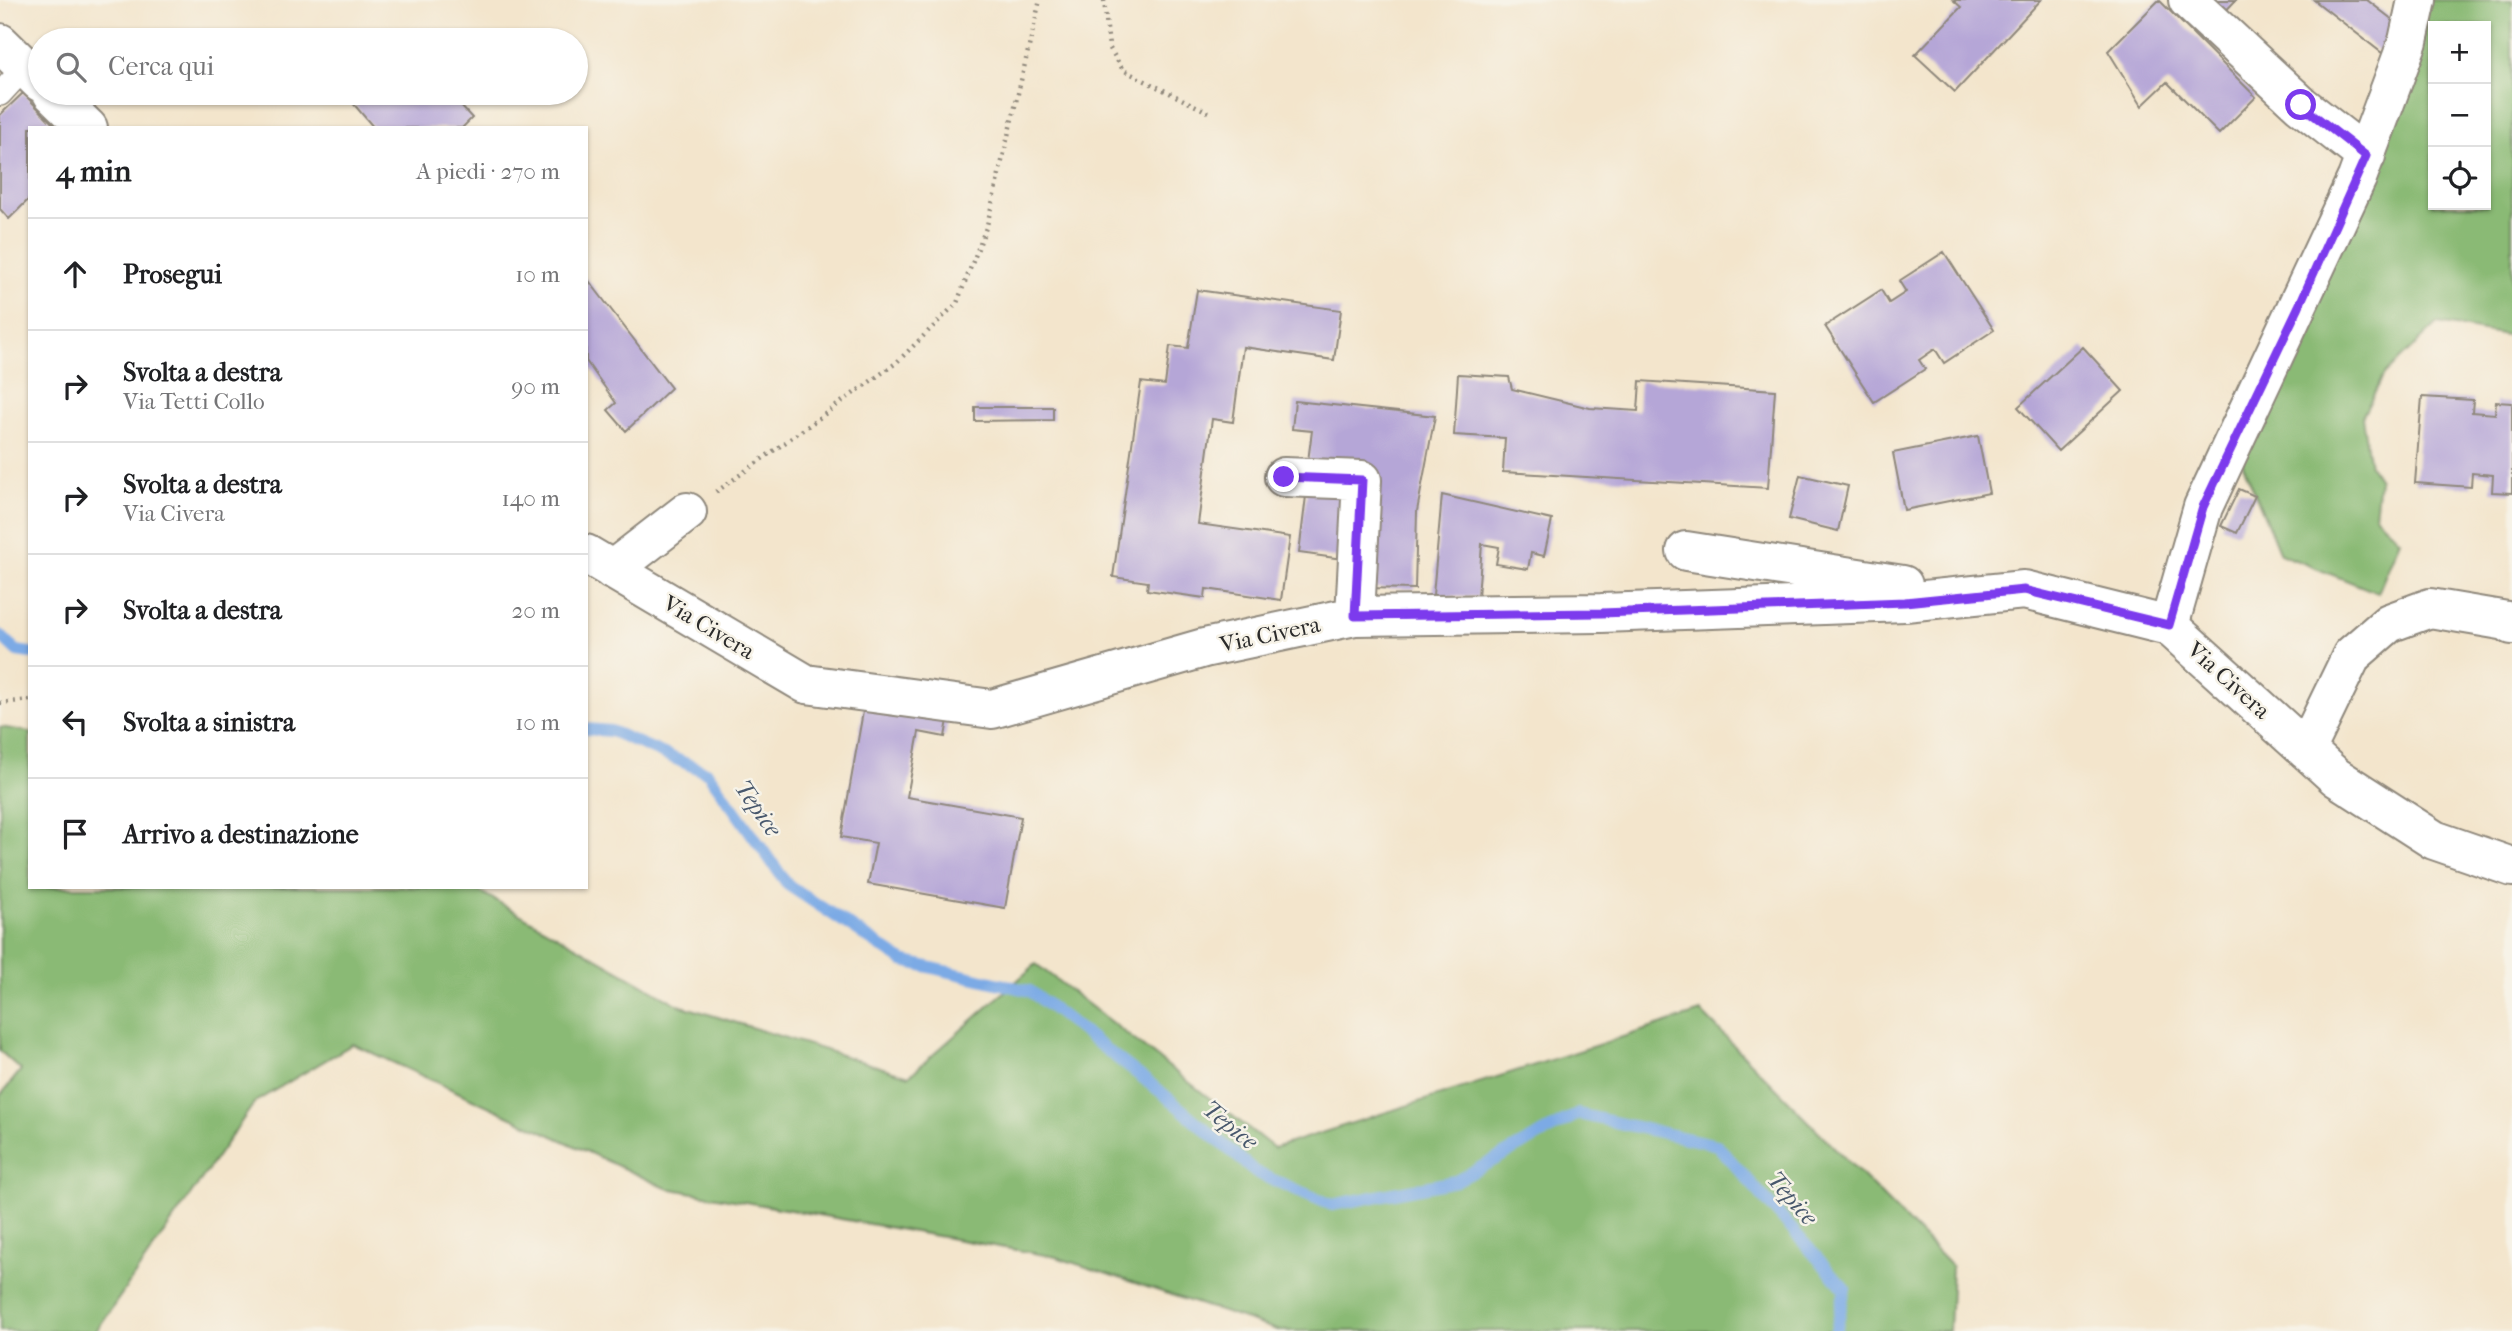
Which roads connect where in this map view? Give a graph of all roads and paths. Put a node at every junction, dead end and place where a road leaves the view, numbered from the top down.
1 (1040, 0) edge
2 (1104, 0) edge
3 (2188, 0) edge
4 (2417, 0) edge
5 (60, 105) edge
6 (1210, 113) dead end
7 (86, 126) edge
8 (2366, 156) junction
9 (1284, 477) dead end
10 (687, 512) joint
11 (1686, 551) dead end
12 (599, 562) edge
13 (1967, 595) junction
14 (1355, 616) junction
15 (2169, 625) junction
16 (2512, 625) edge
17 (28, 699) edge
18 (0, 704) edge
19 (2306, 750) junction
20 (2512, 867) edge

1 - 10 path
2 - 6 path
3 - 8 street
4 - 8 street
5 - 7 street
8 - 15 street
9 - 14 street
10 - 12 street, Via Civera
11 - 13 street
12 - 14 street, Via Civera
13 - 14 street, Via Civera
13 - 15 street, Via Civera
15 - 19 street, Via Civera
16 - 19 street
17 - 18 path
19 - 20 street, Via Civera

